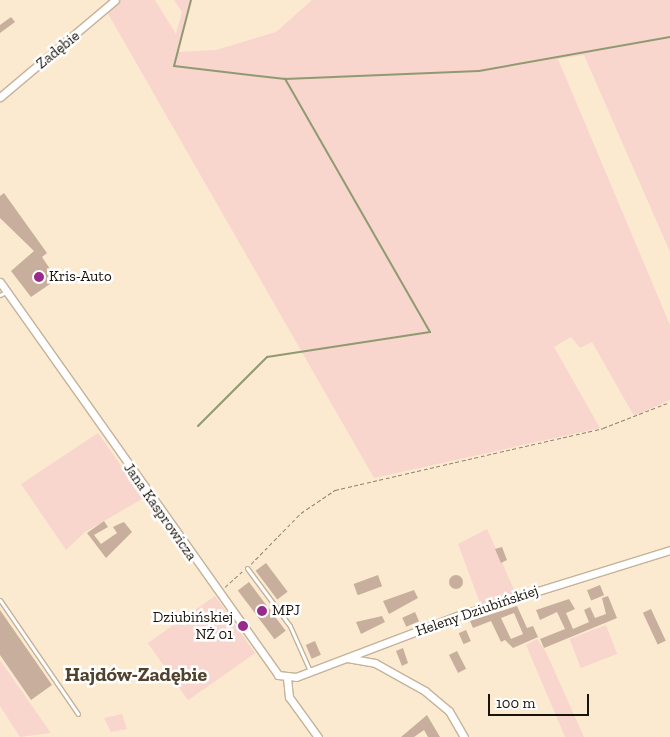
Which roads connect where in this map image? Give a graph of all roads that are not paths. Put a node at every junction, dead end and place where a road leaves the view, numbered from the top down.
1 (115, 0) edge
2 (0, 97) edge
3 (0, 282) edge
4 (3, 293) edge
5 (670, 550) edge
6 (247, 568) road end
7 (0, 600) edge
8 (379, 644) junction
9 (346, 658) junction
10 (375, 663) junction
11 (310, 672) junction
12 (287, 678) junction
13 (78, 714) dead end
14 (318, 737) edge
15 (464, 737) edge

1 - 2 street, Zadębie
3 - 4 street, Jana Kasprowicza
4 - 12 street, Jana Kasprowicza
5 - 8 street, Heleny Dziubińskiej
6 - 11 lane
7 - 13 lane
8 - 9 street, Heleny Dziubińskiej
8 - 10 street
9 - 10 street
9 - 11 street, Heleny Dziubińskiej
10 - 15 street
11 - 12 street, Heleny Dziubińskiej
12 - 14 street

